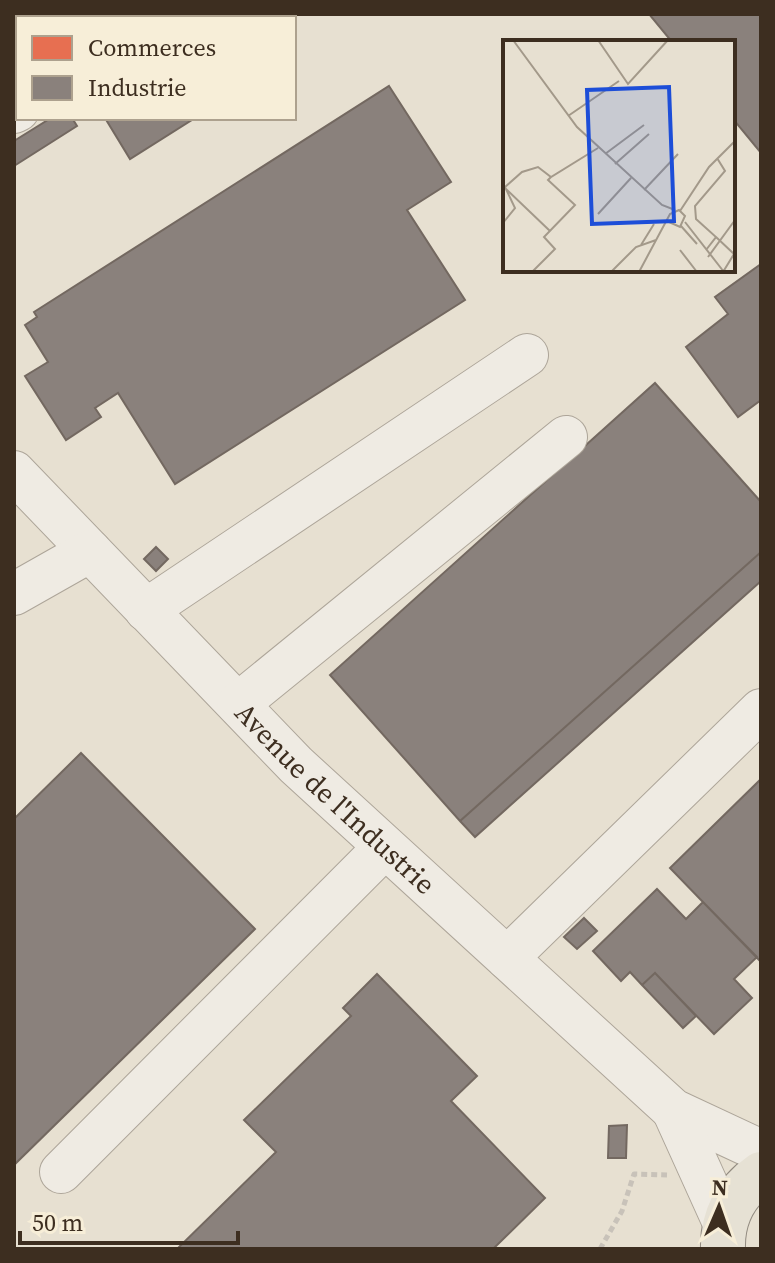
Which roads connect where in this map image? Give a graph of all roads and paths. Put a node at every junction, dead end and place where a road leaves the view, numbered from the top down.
1 (527, 355) dead end
2 (566, 437) dead end
3 (14, 472) edge
4 (90, 551) junction
5 (14, 594) edge
6 (146, 610) junction
7 (238, 704) junction
8 (761, 710) edge
9 (385, 847) junction
10 (507, 958) junction
11 (673, 1110) junction
12 (761, 1151) edge
13 (699, 1168) junction
14 (61, 1172) dead end
15 (761, 1174) edge
16 (724, 1237) edge
17 (600, 1249) edge

1 - 6 street
2 - 7 street
3 - 4 street, Avenue de l'Industrie
4 - 5 street
4 - 6 street, Avenue de l'Industrie
6 - 7 street, Avenue de l'Industrie
7 - 9 street, Avenue de l'Industrie
8 - 10 street
9 - 10 street, Avenue de l'Industrie
9 - 14 street
10 - 11 street, Avenue de l'Industrie
11 - 12 street, Avenue de l'Industrie
11 - 13 street, Avenue de l'Industrie
13 - 16 street, Avenue de l'Industrie
13 - 17 path
15 - 16 main road

